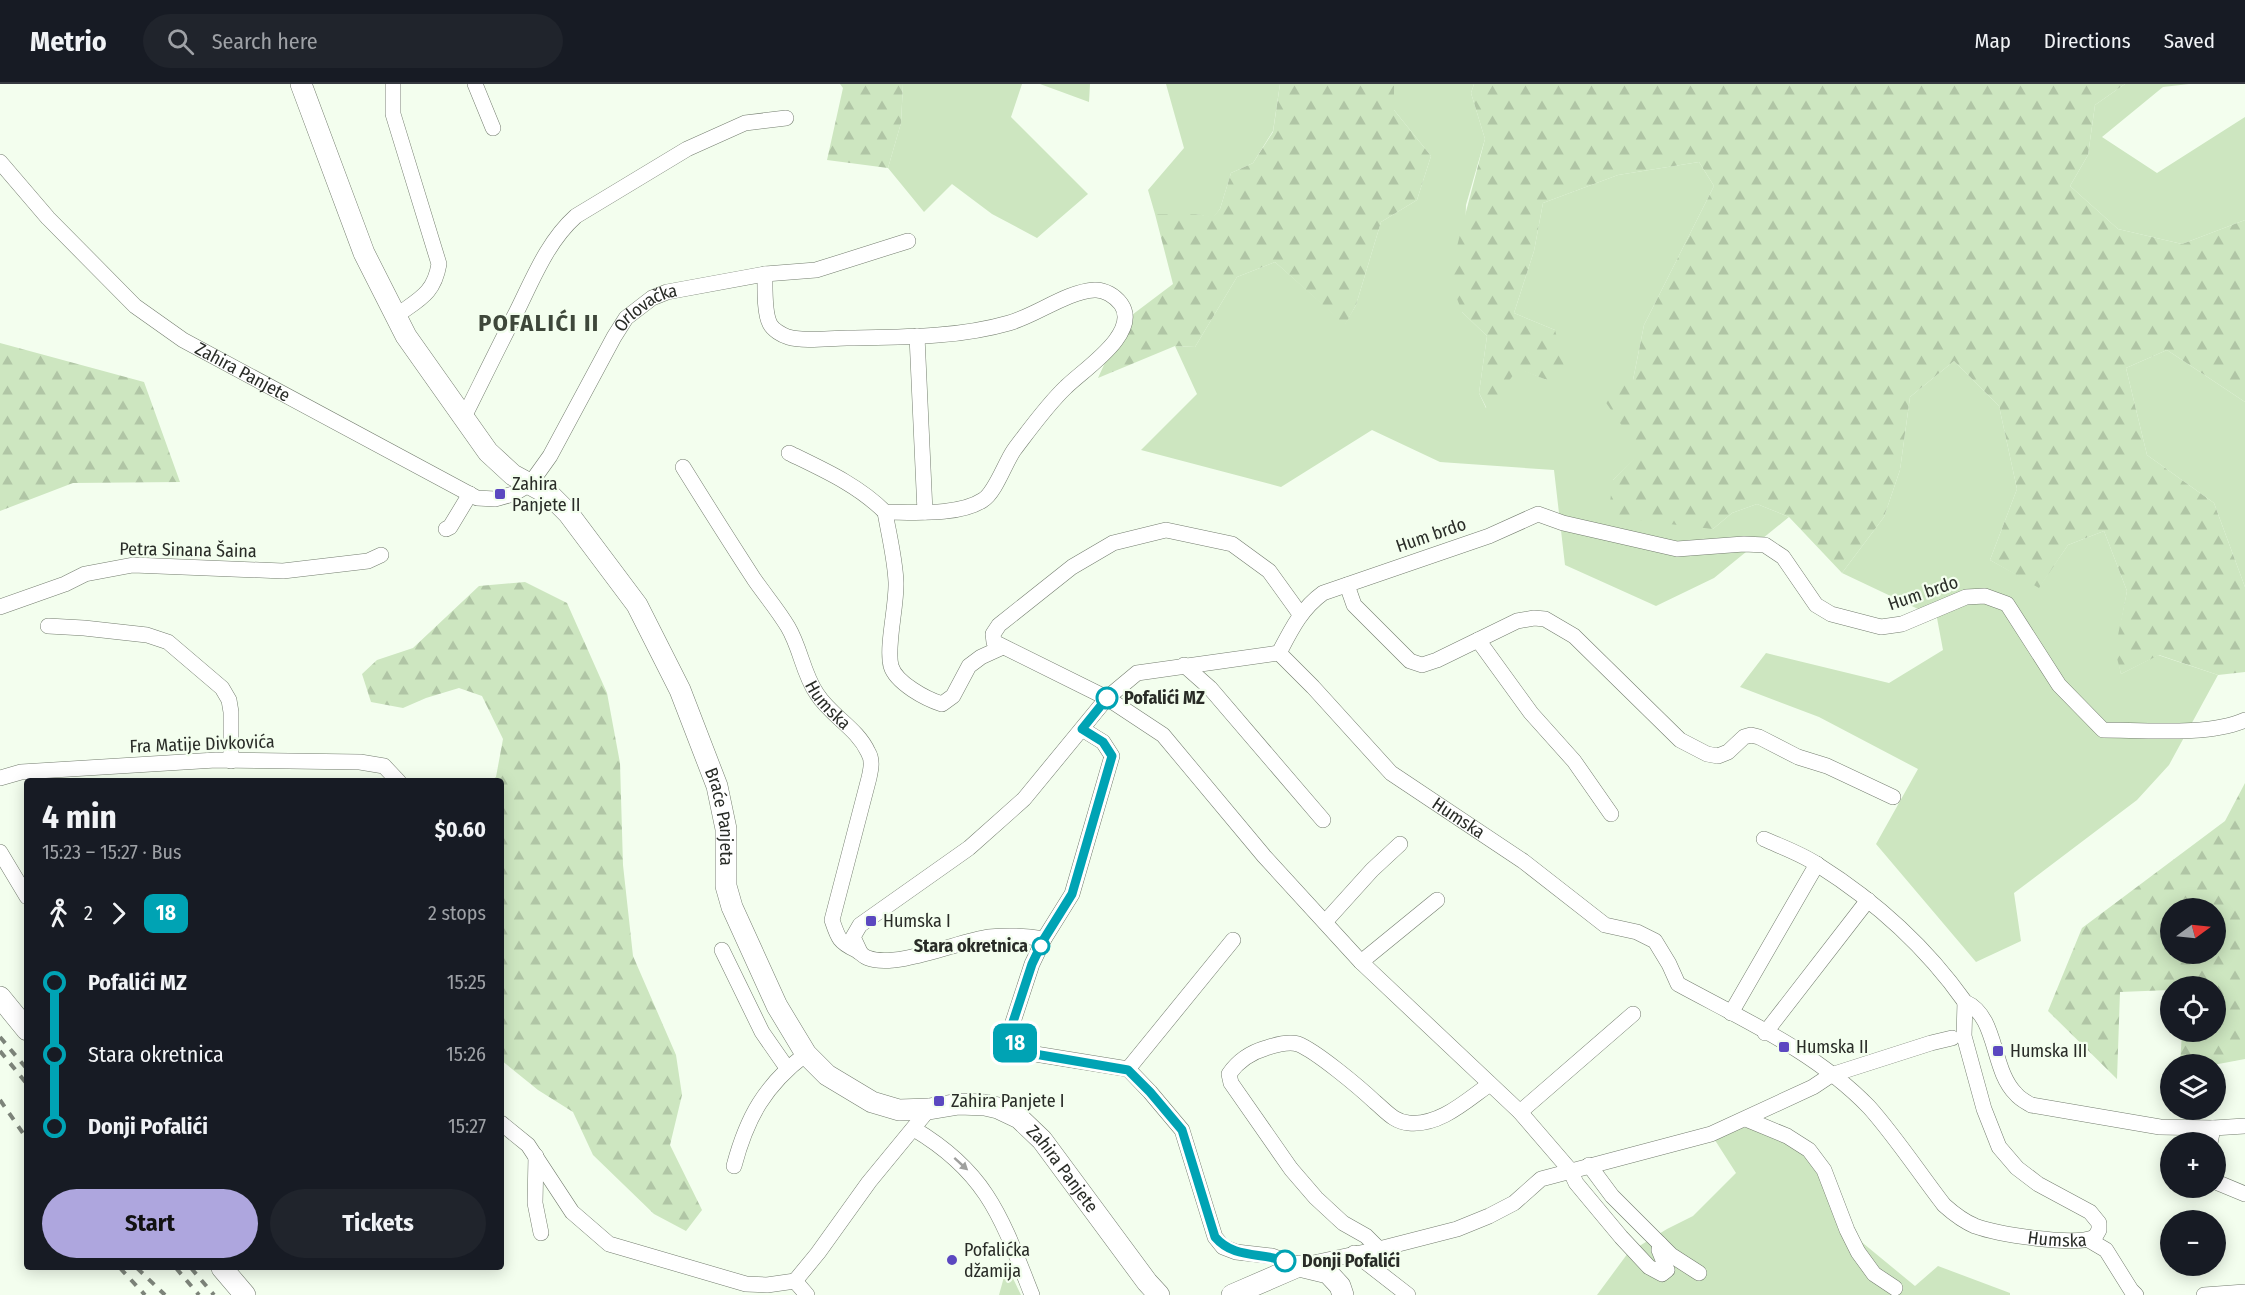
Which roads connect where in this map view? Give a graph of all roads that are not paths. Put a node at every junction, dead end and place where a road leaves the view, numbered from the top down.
1 (301, 84) edge
2 (393, 84) edge
3 (474, 84) edge
4 (786, 118) dead end
5 (493, 128) dead end
6 (0, 162) edge
7 (908, 241) dead end
8 (765, 274) junction
9 (396, 316) junction
10 (917, 336) junction
11 (464, 417) junction
12 (789, 453) dead end
13 (683, 467) dead end
14 (530, 484) junction
15 (470, 495) junction
16 (925, 512) junction
17 (885, 513) junction
18 (446, 530) dead end
19 (381, 555) dead end
20 (1347, 585) junction
21 (0, 607) edge
22 (1300, 614) junction
23 (48, 626) dead end
24 (1478, 640) junction
25 (1003, 647) junction
26 (1279, 653) junction
27 (1184, 665) junction
28 (1107, 698) junction
29 (2245, 720) edge
30 (1082, 729) junction
31 (231, 760) junction
32 (0, 778) edge
33 (395, 778) edge
34 (1893, 797) dead end
35 (1611, 814) dead end
36 (1323, 820) dead end
37 (1764, 839) dead end
38 (1400, 844) dead end
39 (0, 852) edge
40 (1817, 864) junction
41 (24, 892) edge
42 (1437, 900) dead end
43 (1868, 900) junction
44 (1325, 922) junction
45 (1044, 939) junction
46 (1233, 940) dead end
47 (722, 950) dead end
48 (860, 952) junction
49 (1361, 962) junction
50 (0, 997) edge
51 (1965, 1002) junction
52 (1731, 1013) junction
53 (1633, 1014) dead end
54 (24, 1026) edge
55 (1765, 1033) junction
56 (1952, 1038) dead end
57 (806, 1054) junction
58 (787, 1068) junction
59 (1128, 1070) junction
60 (1831, 1075) junction
61 (1490, 1084) junction
62 (929, 1109) junction
63 (1520, 1112) junction
64 (1746, 1119) junction
65 (504, 1125) edge
66 (2245, 1126) edge
67 (914, 1129) junction
68 (2188, 1132) edge
69 (2225, 1132) edge
70 (536, 1156) junction
71 (734, 1166) dead end
72 (1589, 1166) junction
73 (1570, 1170) junction
74 (2226, 1186) edge
75 (2245, 1194) edge
76 (541, 1233) dead end
77 (2090, 1240) junction
78 (1660, 1244) junction
79 (1379, 1249) junction
80 (1354, 1253) junction
81 (1299, 1266) junction
82 (224, 1270) edge
83 (1699, 1273) dead end
84 (795, 1281) junction
85 (1895, 1288) dead end
86 (2245, 1292) edge
87 (245, 1295) edge
88 (807, 1295) edge
89 (1032, 1295) edge
90 (1159, 1295) edge
91 (1232, 1295) edge
92 (1343, 1295) edge
93 (1408, 1295) edge
94 (2136, 1295) edge
95 (2204, 1295) edge

1 - 9 street
2 - 9 street
3 - 5 street
4 - 11 street
6 - 15 street, Zahira Panjete
7 - 8 street, Orlovačka
8 - 10 street
8 - 14 street, Orlovačka
9 - 11 street
10 - 16 street
10 - 16 street
11 - 14 street
12 - 17 street
13 - 48 street, Humska
14 - 15 street, Zahira Panjete
14 - 57 street, Braće Panjeta
15 - 18 street
16 - 17 street
17 - 25 street
19 - 21 street, Petra Sinana Šaina
20 - 22 street, Hum brdo
20 - 24 street
20 - 29 street, Hum brdo
22 - 25 street
22 - 26 street, Hum brdo
23 - 31 street
24 - 34 street
24 - 35 street
25 - 28 street
26 - 27 street
26 - 52 street, Humska
27 - 28 street
27 - 36 street
28 - 30 street
28 - 44 street
30 - 45 street
30 - 48 street
31 - 32 street, Fra Matije Divkovića
31 - 33 street, Fra Matije Divkovića
37 - 40 street
38 - 44 street
39 - 41 street
40 - 43 street
40 - 52 street
42 - 49 street
43 - 51 street
43 - 55 street
44 - 49 street
45 - 48 street, Humska
45 - 59 street
46 - 59 street
47 - 58 street
49 - 61 street
50 - 54 street
51 - 68 street
51 - 77 street, Humska
52 - 55 street, Humska
53 - 63 street
55 - 60 street, Humska
56 - 60 street
57 - 58 street
57 - 62 street, Zahira Panjete
58 - 71 street
59 - 81 street
60 - 64 street
60 - 77 street, Humska
61 - 63 street
61 - 79 street
62 - 67 street
62 - 90 street, Zahira Panjete
63 - 73 street
64 - 72 street
64 - 85 street
65 - 70 street
66 - 69 street
67 - 84 street
67 -> 89 street
70 - 76 street
70 - 84 street
72 - 73 street
72 - 78 street
73 - 78 street
73 - 79 street
74 - 75 street
77 - 94 street
78 - 83 street
79 - 80 street
80 - 81 street
80 - 93 street
81 - 91 street
81 - 92 street
82 - 87 street
84 - 88 street
86 - 95 street

